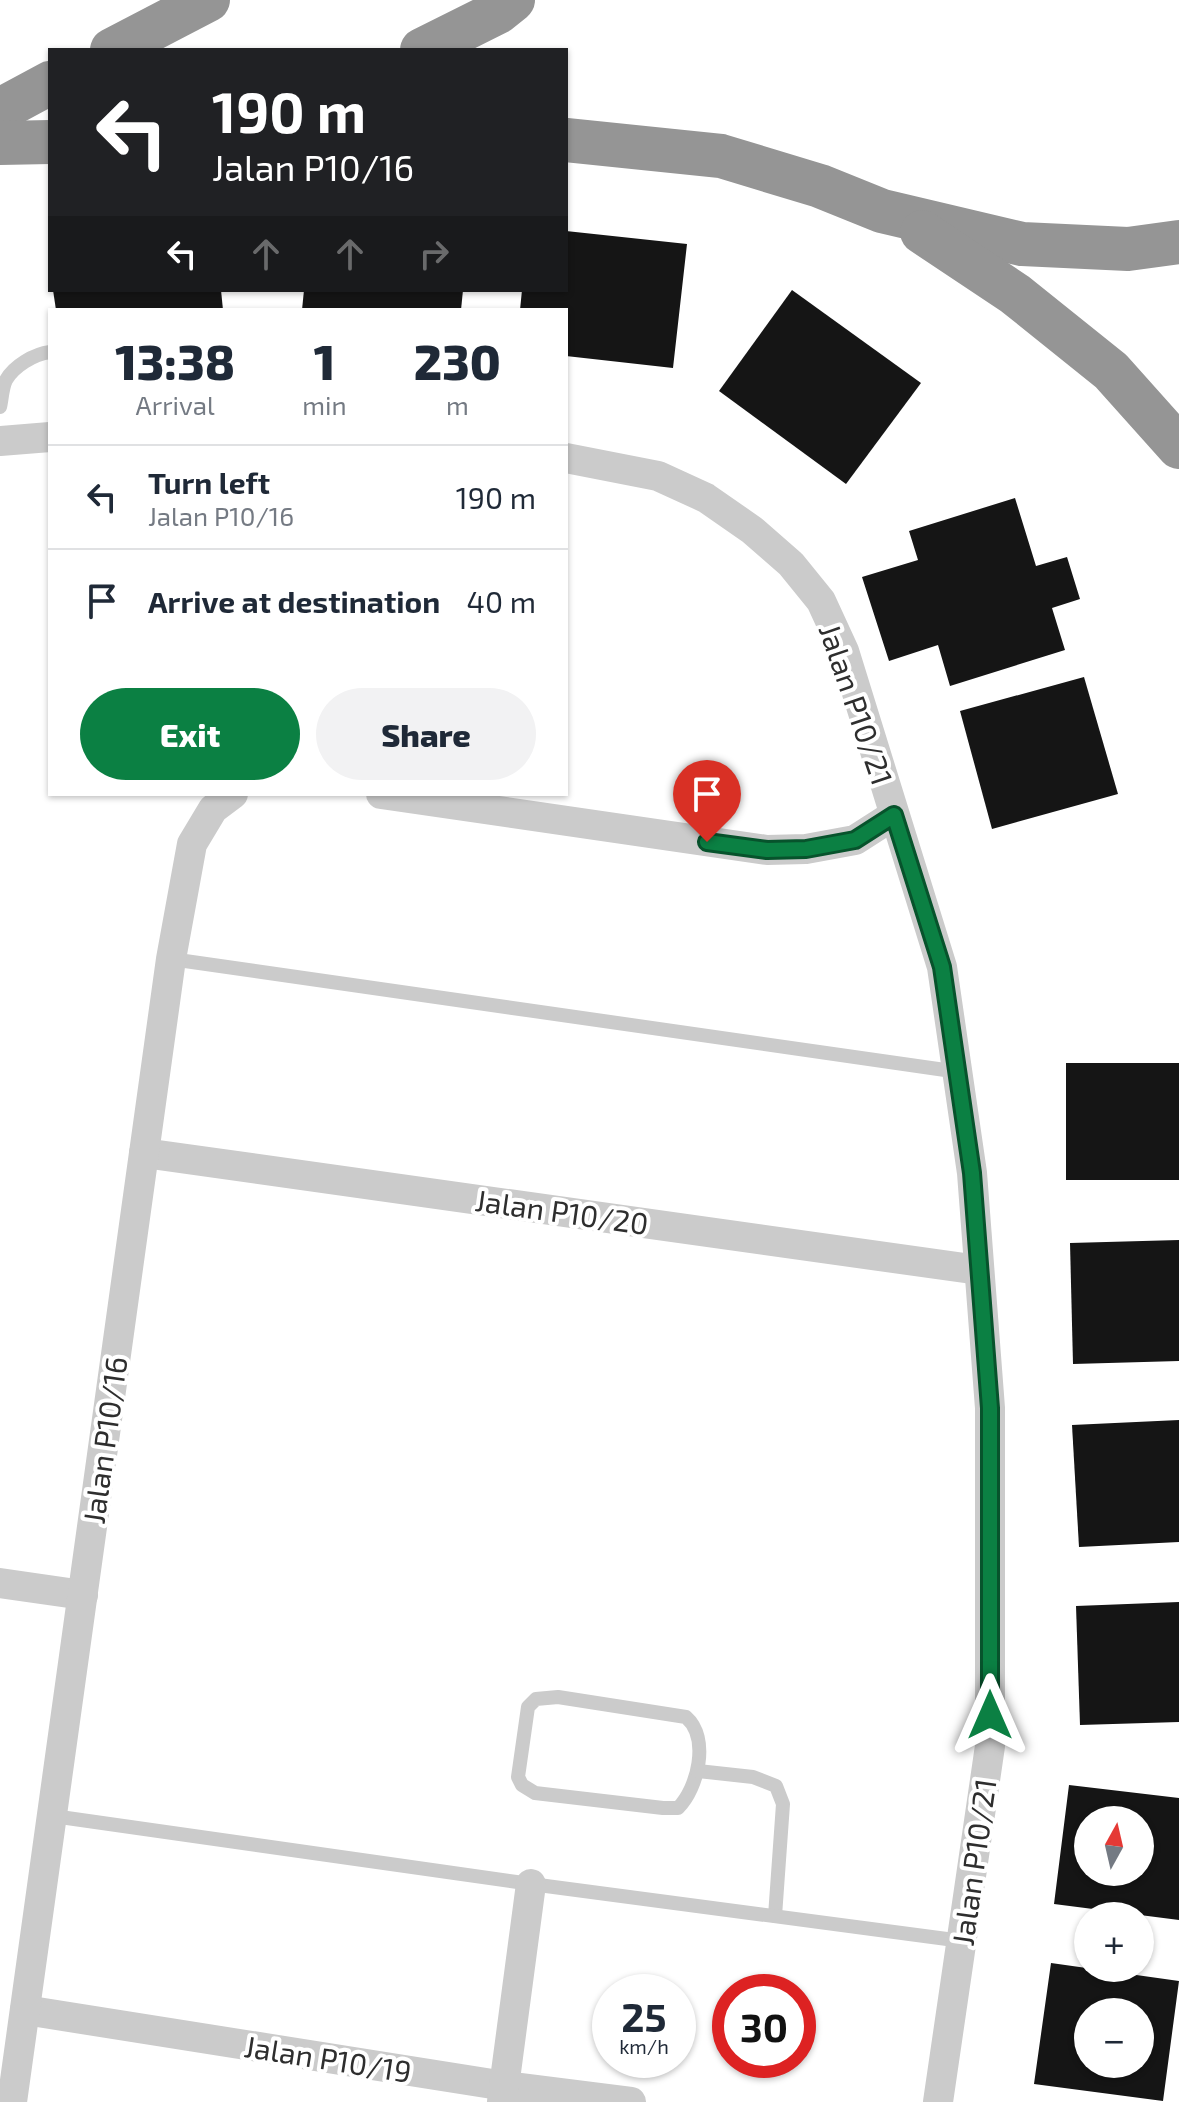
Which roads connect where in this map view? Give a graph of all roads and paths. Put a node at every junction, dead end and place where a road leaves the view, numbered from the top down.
1 (208, 0) edge
2 (513, 0) edge
3 (116, 48) edge
4 (426, 48) edge
5 (48, 84) edge
6 (0, 110) edge
7 (568, 140) edge
8 (48, 142) edge
9 (0, 143) edge
10 (882, 211) junction
11 (1179, 242) edge
12 (48, 352) edge
13 (0, 407) edge
14 (48, 437) edge
15 (0, 441) edge
16 (1179, 447) edge
17 (568, 458) edge
18 (230, 796) edge
19 (395, 796) edge
20 (894, 815) junction
21 (171, 959) junction
22 (959, 1072) junction
23 (144, 1153) junction
24 (979, 1270) junction
25 (0, 1583) edge
26 (83, 1595) junction
27 (698, 1771) junction
28 (53, 1816) junction
29 (531, 1884) junction
30 (775, 1916) junction
31 (962, 1941) junction
32 (25, 2010) junction
33 (504, 2094) edge
34 (12, 2102) edge
35 (631, 2102) edge
36 (938, 2102) edge

1 - 3 highway
2 - 4 highway
5 - 6 highway
7 - 10 highway
8 - 9 highway
10 - 11 highway
10 - 16 highway
12 - 13 lane
14 - 15 street
17 - 20 street, Jalan P10/21
18 - 21 street, Jalan P10/16
19 - 20 street
20 - 22 street, Jalan P10/21
21 - 22 lane
21 - 23 street, Jalan P10/16
22 - 24 street, Jalan P10/21
23 - 24 street, Jalan P10/20
23 - 26 street, Jalan P10/16
24 - 31 street, Jalan P10/21
25 - 26 street
26 - 28 street, Jalan P10/16
27 - 27 lane
27 - 30 lane
28 - 29 lane
28 - 32 street, Jalan P10/16
29 - 30 lane
29 - 33 street
30 - 31 lane
31 - 36 street, Jalan P10/21
32 - 33 street, Jalan P10/19
32 - 34 street, Jalan P10/16
33 - 35 street, Jalan P10/19

